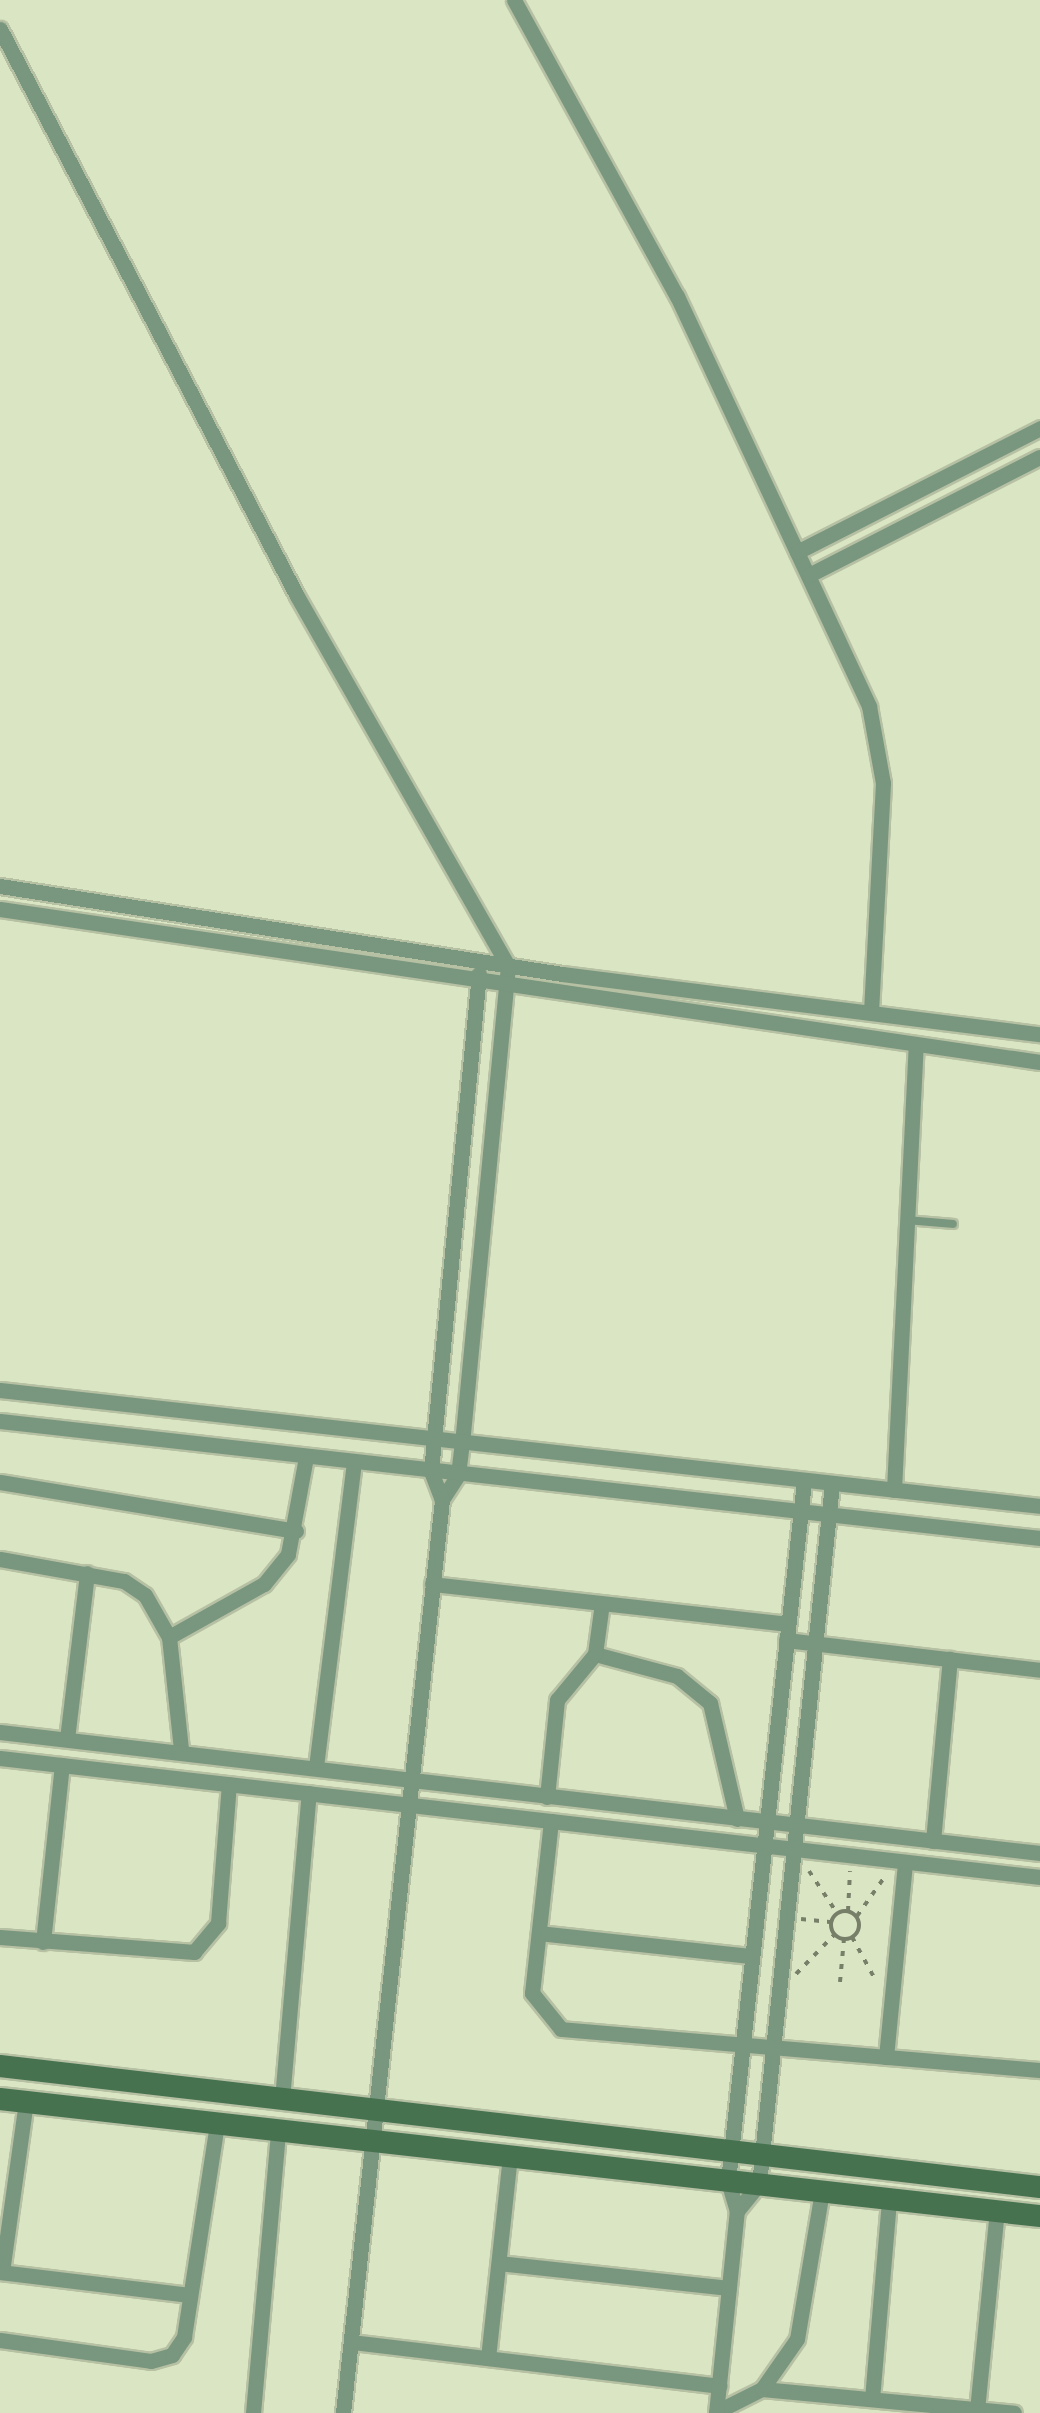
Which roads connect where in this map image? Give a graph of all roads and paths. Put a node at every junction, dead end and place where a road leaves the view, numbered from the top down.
1 (514, 0) edge
2 (0, 29) edge
3 (1040, 428) edge
4 (998, 450) junction
5 (1040, 458) edge
6 (1010, 473) junction
7 (797, 552) junction
8 (809, 575) junction
9 (0, 886) edge
10 (0, 909) edge
11 (494, 943) junction
12 (481, 961) junction
13 (508, 966) junction
14 (478, 983) junction
15 (508, 988) junction
16 (872, 1013) junction
17 (1040, 1034) edge
18 (916, 1045) junction
19 (1040, 1062) edge
20 (907, 1220) junction
21 (953, 1224) dead end
22 (0, 1390) edge
23 (0, 1421) edge
24 (434, 1438) junction
25 (462, 1442) junction
26 (306, 1457) junction
27 (354, 1462) junction
28 (431, 1472) junction
29 (458, 1475) junction
30 (804, 1480) junction
31 (0, 1482) edge
32 (832, 1484) junction
33 (894, 1490) junction
34 (442, 1500) junction
35 (1040, 1506) edge
36 (800, 1510) junction
37 (830, 1513) junction
38 (296, 1531) junction
39 (1040, 1538) edge
40 (0, 1559) edge
41 (87, 1573) junction
42 (432, 1584) junction
43 (602, 1603) junction
44 (787, 1632) junction
45 (169, 1637) junction
46 (816, 1644) junction
47 (595, 1654) junction
48 (950, 1659) junction
49 (1040, 1670) edge
50 (0, 1732) edge
51 (67, 1739) junction
52 (181, 1750) junction
53 (0, 1758) edge
54 (62, 1765) junction
55 (316, 1766) junction
56 (413, 1778) junction
57 (228, 1784) junction
58 (309, 1793) junction
59 (547, 1797) junction
60 (410, 1805) junction
61 (736, 1819) junction
62 (551, 1821) junction
63 (766, 1822) junction
64 (797, 1826) junction
65 (933, 1841) junction
66 (764, 1846) junction
67 (794, 1849) junction
68 (1040, 1854) edge
69 (851, 1855) junction
70 (901, 1861) junction
71 (1040, 1877) edge
72 (848, 1911) junction
73 (837, 1913) junction
74 (857, 1916) junction
75 (787, 1918) junction
76 (832, 1922) junction
77 (539, 1933) junction
78 (835, 1934) junction
79 (0, 1937) edge
80 (852, 1937) junction
81 (844, 1938) junction
82 (43, 1942) junction
83 (752, 1956) junction
84 (840, 1982) dead end
85 (780, 1990) junction
86 (891, 2008) junction
87 (743, 2044) junction
88 (774, 2047) junction
89 (886, 2056) junction
90 (0, 2066) edge
91 (1040, 2070) edge
92 (282, 2098) junction
93 (0, 2099) edge
94 (26, 2102) junction
95 (380, 2110) junction
96 (216, 2124) junction
97 (278, 2130) junction
98 (377, 2142) junction
99 (731, 2151) junction
100 (762, 2154) junction
101 (510, 2157) junction
102 (728, 2181) junction
103 (759, 2184) junction
104 (1040, 2187) edge
105 (822, 2191) junction
106 (889, 2199) junction
107 (997, 2211) junction
108 (737, 2212) junction
109 (1040, 2216) edge
110 (499, 2264) junction
111 (1, 2272) edge
112 (729, 2288) junction
113 (190, 2296) junction
114 (0, 2340) edge
115 (352, 2342) junction
116 (488, 2358) junction
117 (719, 2386) junction
118 (762, 2388) junction
119 (872, 2399) junction
120 (977, 2410) junction
121 (716, 2412) edge
122 (253, 2413) edge
123 (343, 2413) edge
124 (1014, 2413) edge

1 - 7 street
2 - 11 street
3 - 4 street
4 - 6 street
4 - 7 street
5 - 6 street
6 - 8 street
7 - 8 street
8 - 16 street
9 - 12 street
10 - 14 street
11 - 12 street
11 - 13 street
12 - 13 street
12 - 14 street
13 - 15 street
13 - 16 street
14 - 15 street
14 - 24 street
15 - 18 street
15 - 25 street
16 - 17 street
18 - 19 street
18 - 20 street
20 - 21 lane
20 - 33 street
22 - 24 street
23 - 26 street
24 - 25 street
24 - 28 street
25 - 29 street
25 - 30 street
26 - 27 street
26 - 38 street
27 - 28 street
27 - 55 street
28 - 29 street
28 - 34 street
29 - 34 street
29 - 36 street
30 - 32 street
30 - 36 street
31 - 38 street
32 - 33 street
32 - 37 street
33 - 35 street
34 - 42 street
36 - 37 street
36 - 44 street
37 - 39 street
37 - 46 street
38 - 45 street
40 - 41 street
41 - 45 street
41 - 51 street
42 - 43 street
42 - 56 street
43 - 44 street
43 - 47 street
44 - 46 street
44 - 63 street
45 - 52 street
46 - 48 street
46 - 64 street
47 - 59 street
47 - 61 street
48 - 49 street
48 - 65 street
50 - 51 street
51 - 52 street
52 - 55 street
53 - 54 street
54 - 57 street
54 - 82 street
55 - 56 street
56 - 59 street
56 - 60 street
57 - 58 street
57 - 82 street
58 - 60 street
58 - 92 street
59 - 61 street
60 - 62 street
60 - 95 street
61 - 63 street
62 - 66 street
62 - 77 street
63 - 64 street
63 - 66 street
64 - 65 street
64 - 67 street
65 - 68 street
66 - 67 street
66 - 83 street
67 - 69 street
67 - 73 path
67 - 75 street
69 - 70 street
69 - 72 path
70 - 71 street
70 - 74 path
70 - 86 street
72 - 73 path
72 - 74 path
73 - 76 path
74 - 80 path
75 - 76 path
75 - 85 street
76 - 78 path
77 - 83 street
77 - 87 street
78 - 81 path
78 - 85 path
79 - 82 street
80 - 81 path
80 - 86 path
81 - 84 path
83 - 87 street
85 - 88 street
86 - 89 street
87 - 88 street
87 - 99 street
88 - 89 street
88 - 100 street
89 - 91 street
90 - 92 street
92 - 95 street
93 - 94 street
94 - 96 street
94 - 111 street
95 - 98 street
95 - 99 street
96 - 97 street
96 - 113 street
97 - 98 street
97 - 122 street
98 - 101 street
98 - 115 street
99 - 100 street
99 - 102 street
100 - 103 street
100 - 104 street
101 - 102 street
101 - 110 street
102 - 103 street
102 - 108 street
103 - 105 street
103 - 108 street
105 - 106 street
105 - 118 street
106 - 107 street
106 - 119 street
107 - 109 street
107 - 120 street
108 - 112 street
110 - 112 street
110 - 116 street
111 - 113 street
112 - 117 street
113 - 114 street
115 - 116 street
115 - 123 street
116 - 117 street
117 - 121 street
118 - 119 street
118 - 121 street
119 - 120 street
120 - 124 street

